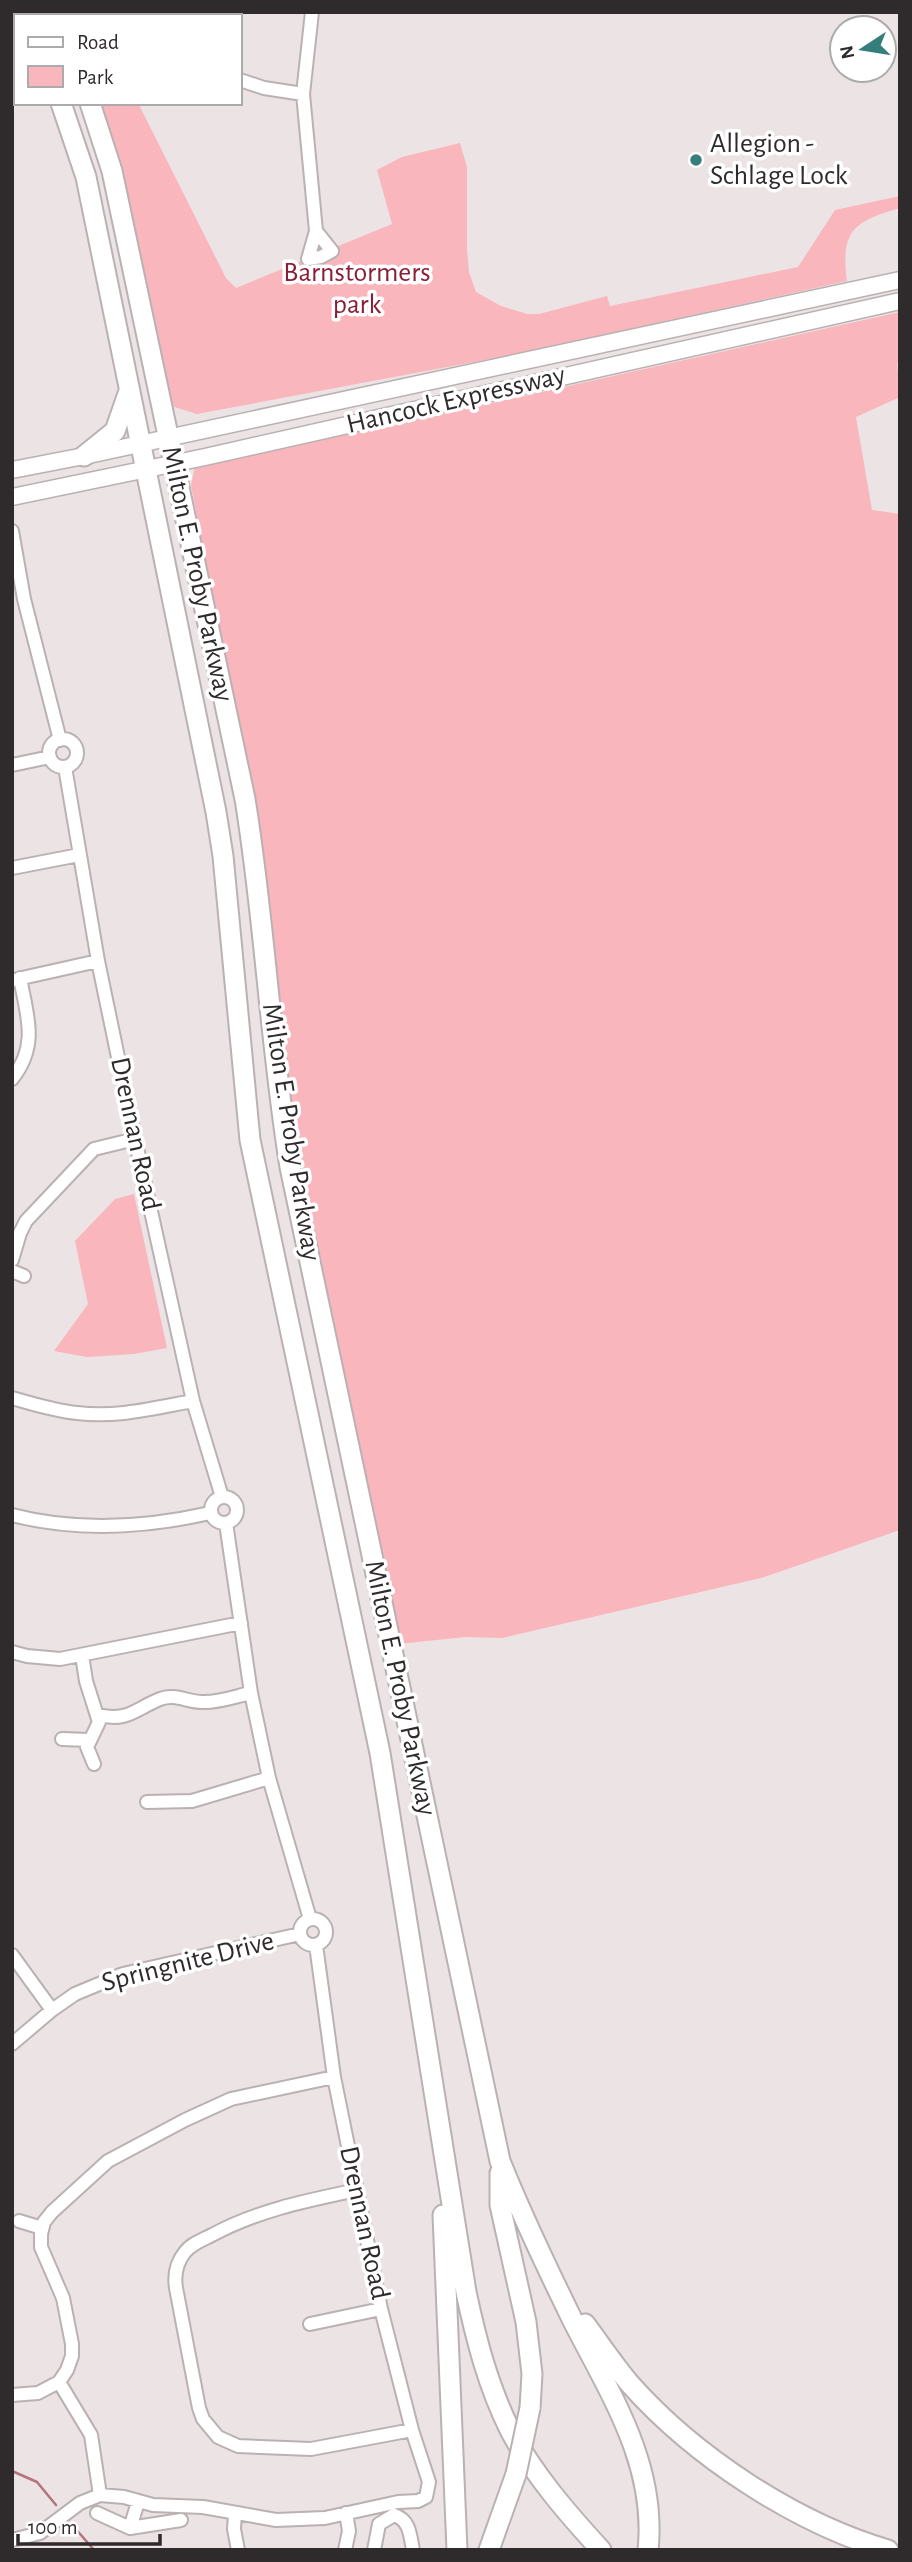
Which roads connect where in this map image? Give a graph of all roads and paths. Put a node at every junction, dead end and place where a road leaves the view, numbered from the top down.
1 (312, 12) edge
2 (242, 81) edge
3 (303, 94) junction
4 (62, 105) edge
5 (91, 105) edge
6 (316, 230) dead end
7 (900, 280) edge
8 (900, 301) edge
9 (130, 387) junction
10 (168, 438) junction
11 (142, 443) junction
12 (84, 456) junction
13 (174, 463) junction
14 (147, 469) junction
15 (12, 470) edge
16 (12, 498) edge
17 (12, 531) edge
18 (60, 740) junction
19 (50, 757) junction
20 (12, 765) edge
21 (65, 767) junction
22 (79, 855) junction
23 (12, 868) edge
24 (98, 961) junction
25 (16, 979) edge
26 (12, 1079) edge
27 (135, 1139) junction
28 (12, 1260) edge
29 (12, 1398) edge
30 (193, 1401) junction
31 (222, 1497) junction
32 (211, 1513) junction
33 (12, 1515) edge
34 (226, 1523) junction
35 (241, 1623) junction
36 (12, 1652) edge
37 (82, 1655) junction
38 (251, 1693) junction
39 (98, 1715) junction
40 (62, 1739) dead end
41 (89, 1740) junction
42 (94, 1764) dead end
43 (269, 1778) junction
44 (147, 1802) dead end
45 (310, 1919) junction
46 (300, 1934) junction
47 (316, 1945) junction
48 (12, 1955) edge
49 (52, 2010) junction
50 (12, 2044) edge
51 (334, 2077) junction
52 (439, 2120) junction
53 (500, 2161) junction
54 (357, 2190) junction
55 (19, 2221) dead end
56 (42, 2228) junction
57 (553, 2280) junction
58 (381, 2309) junction
59 (310, 2324) dead end
60 (59, 2382) junction
61 (12, 2395) edge
62 (412, 2430) junction
63 (100, 2495) junction
64 (138, 2502) junction
65 (97, 2513) dead end
66 (235, 2513) junction
67 (346, 2513) junction
68 (181, 2520) dead end
69 (130, 2528) junction
70 (12, 2540) edge
71 (238, 2550) edge
72 (345, 2550) edge
73 (374, 2550) edge
74 (413, 2550) edge
75 (457, 2550) edge
76 (489, 2550) edge
77 (601, 2550) edge
78 (648, 2550) edge
79 (887, 2550) edge

1 - 3 street
2 - 3 street
3 - 6 street
4 - 9 highway, Milton E. Proby Parkway
5 - 10 highway, Milton E. Proby Parkway
7 - 10 main road, Hancock Expressway
8 - 13 main road, Hancock Expressway
9 - 11 highway, Milton E. Proby Parkway
9 - 12 highway
10 - 11 main road, Hancock Expressway
10 - 13 highway, Milton E. Proby Parkway
11 - 12 main road, Hancock Expressway
11 - 14 highway, Milton E. Proby Parkway
12 - 15 main road, Hancock Expressway
13 - 14 main road, Hancock Expressway
13 - 53 highway, Milton E. Proby Parkway
14 - 16 main road, Hancock Expressway
14 - 52 highway, Milton E. Proby Parkway
17 - 18 street
18 - 19 street
18 - 21 street
19 - 20 street
19 - 21 street
21 - 22 street, Drennan Road
22 - 23 street
22 - 24 street, Drennan Road
24 - 25 street
24 - 27 street, Drennan Road
25 - 26 street
27 - 28 street
27 - 30 street, Drennan Road
29 - 30 street
30 - 31 street, Drennan Road
31 - 32 street
31 - 34 street
32 - 33 street
32 - 34 street
34 - 35 street
35 - 37 street
35 - 38 street
36 - 37 street
37 - 39 street
38 - 39 street
38 - 43 street
39 - 41 street
40 - 41 street
41 - 42 street
43 - 44 street
43 - 45 street
45 - 46 street
45 - 47 street
46 - 47 street
46 - 49 street, Springnite Drive
47 - 51 street, Drennan Road
48 - 49 street
49 - 50 street, Springnite Drive
51 - 54 street, Drennan Road
51 - 56 street
52 - 75 highway
52 - 77 highway
53 - 57 highway
53 - 76 highway, bridge
54 - 58 street, Drennan Road
54 - 62 street
55 - 56 street
56 - 60 street
57 - 78 highway
57 - 79 highway
58 - 59 street
58 - 62 street, Drennan Road
60 - 61 street
60 - 63 street
62 - 67 street, Drennan Road
63 - 64 street
63 - 70 street
64 - 66 street
64 - 69 street
65 - 69 street
66 - 67 street
66 - 71 street
67 - 72 street
68 - 69 street
73 - 74 street

